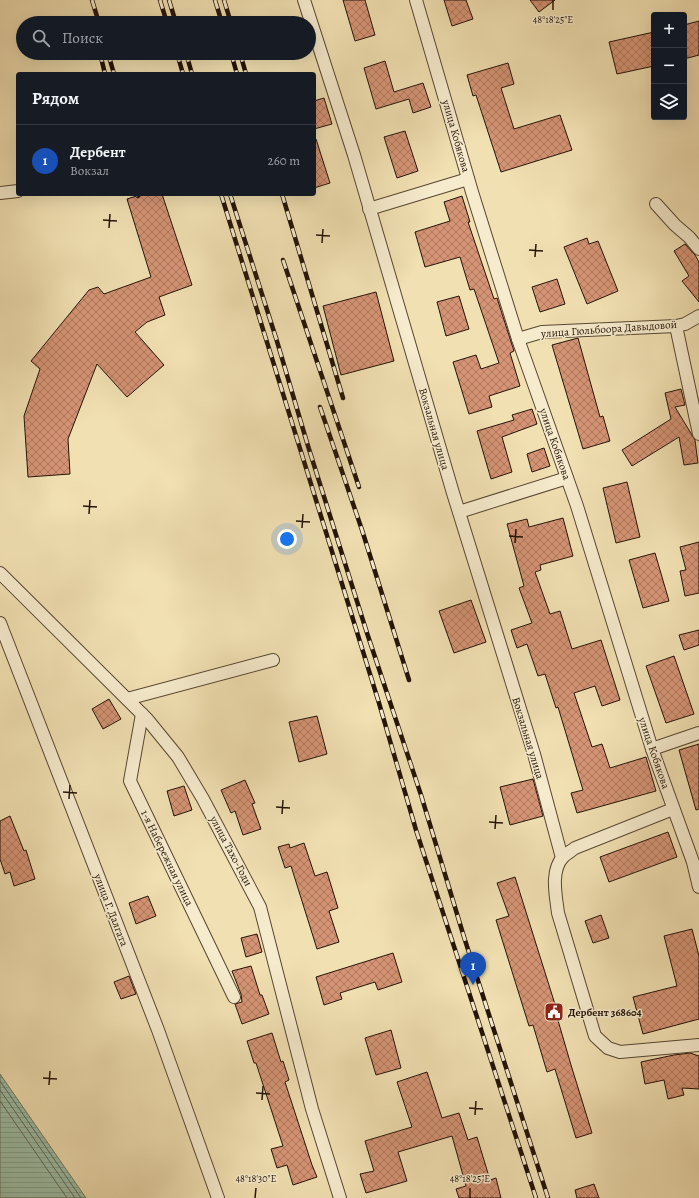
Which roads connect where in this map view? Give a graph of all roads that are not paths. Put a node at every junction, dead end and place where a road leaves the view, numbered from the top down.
1 (304, 0) edge
2 (416, 0) edge
3 (309, 16) edge
4 (316, 37) edge
5 (468, 179) junction
6 (16, 191) edge
7 (0, 193) edge
8 (656, 204) dead end
9 (369, 209) junction
10 (699, 249) edge
11 (699, 316) edge
12 (676, 326) junction
13 (518, 339) junction
14 (699, 434) edge
15 (567, 478) junction
16 (459, 512) junction
17 (0, 573) edge
18 (0, 623) edge
19 (273, 660) dead end
20 (127, 699) junction
21 (142, 714) junction
22 (699, 733) edge
23 (652, 749) junction
24 (673, 809) junction
25 (562, 858) junction
26 (699, 887) edge
27 (234, 997) dead end
28 (699, 1045) edge
29 (218, 1198) edge
30 (340, 1198) edge

1 - 3 street, Вокзальная улица
2 - 5 street, улица Кобякова
4 - 9 street, Вокзальная улица
5 - 9 street
5 - 13 street, улица Кобякова
6 - 7 street
8 - 10 street
9 - 16 street, Вокзальная улица
11 - 12 street, улица Гюльбоора Давыдовой
12 - 13 street, улица Гюльбоора Давыдовой
12 - 14 street
13 - 15 street, улица Кобякова
15 - 16 street
15 - 23 street, улица Кобякова
16 - 25 street, Вокзальная улица
17 - 20 street, улица Тахо-Годи
18 - 29 street, улица Г. Далгата
19 - 20 street
20 - 21 street, улица Тахо-Годи
21 - 27 street, 1-я Набережная улица
21 - 30 street, улица Тахо-Годи
22 - 23 street
23 - 24 street, улица Кобякова
24 - 25 street
24 - 26 street, улица Кобякова
25 - 28 street

